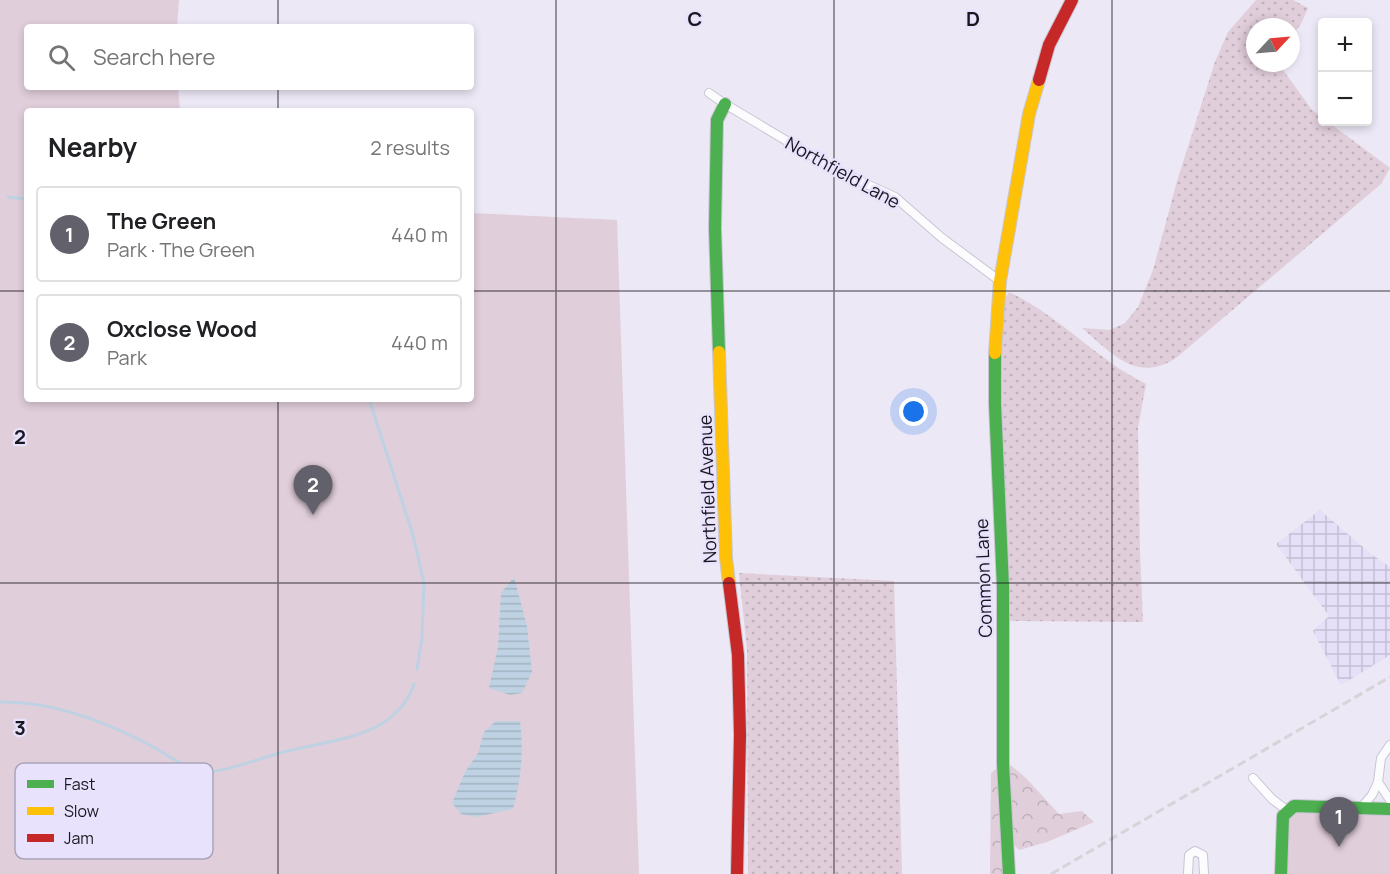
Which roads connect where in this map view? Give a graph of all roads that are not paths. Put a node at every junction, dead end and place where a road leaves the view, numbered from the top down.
1 (1072, 0) edge
2 (709, 93) dead end
3 (725, 104) junction
4 (1000, 281) junction
5 (1390, 745) edge
6 (1253, 778) dead end
7 (1378, 782) junction
8 (1390, 800) edge
9 (1361, 808) junction
10 (1390, 809) edge
11 (1288, 811) junction
12 (737, 874) edge
13 (1009, 874) edge
14 (1188, 874) edge
15 (1204, 874) edge
16 (1281, 874) edge

1 - 4 street, Common Lane
2 - 3 street, Northfield Lane
3 - 4 street, Northfield Lane
3 - 12 street, Northfield Avenue
4 - 13 street, Common Lane
5 - 7 street
6 - 11 street
7 - 8 street
7 - 9 street
9 - 10 street
9 - 11 street
11 - 16 street
14 - 15 street

